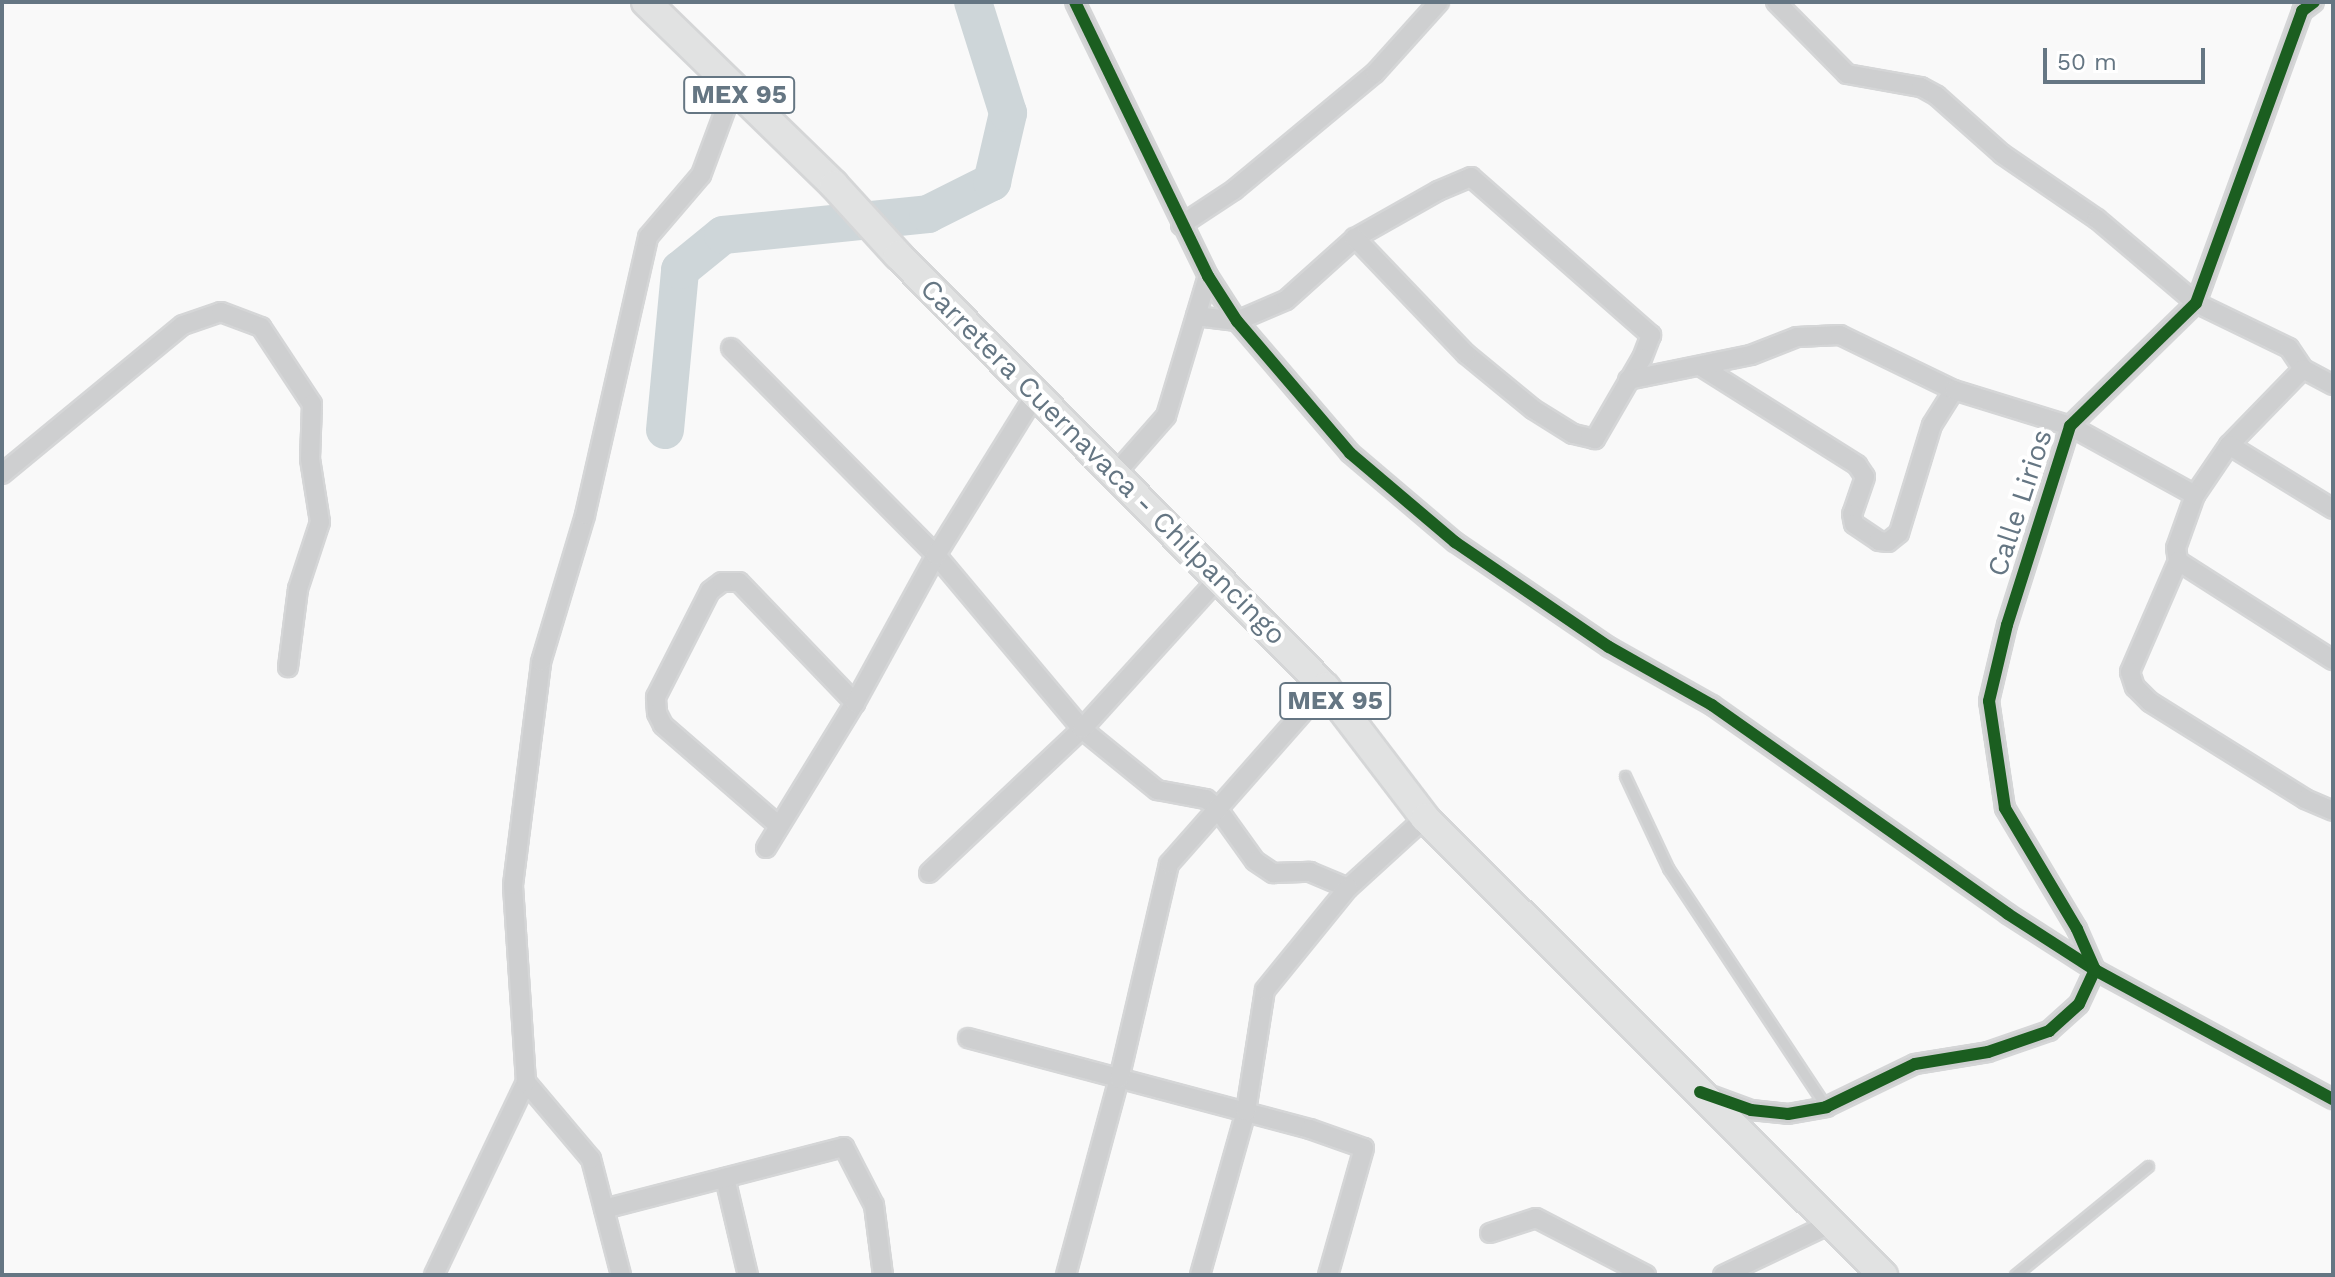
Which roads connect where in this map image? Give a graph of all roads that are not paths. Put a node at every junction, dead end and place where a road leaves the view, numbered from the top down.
1 (646, 2) edge
2 (1075, 2) edge
3 (1439, 2) edge
4 (1776, 2) edge
5 (2314, 2) edge
6 (733, 89) junction
7 (1181, 225) junction
8 (1355, 238) junction
9 (1208, 276) junction
10 (2196, 303) junction
11 (1196, 316) junction
12 (1237, 321) junction
13 (731, 348) dead end
14 (1700, 366) junction
15 (2303, 369) junction
16 (1628, 380) junction
17 (2333, 385) edge
18 (1954, 390) junction
19 (1036, 394) junction
20 (2070, 426) junction
21 (2229, 445) junction
22 (1116, 473) junction
23 (2, 474) edge
24 (2195, 495) junction
25 (2333, 509) edge
26 (936, 555) junction
27 (2178, 561) junction
28 (1219, 578) junction
29 (2333, 660) edge
30 (288, 667) dead end
31 (1325, 687) junction
32 (855, 703) junction
33 (1082, 729) junction
34 (1625, 776) dead end
35 (1217, 808) junction
36 (2332, 808) edge
37 (1425, 818) junction
38 (779, 826) junction
39 (766, 848) dead end
40 (929, 873) dead end
41 (1348, 888) junction
42 (2095, 970) junction
43 (968, 1038) dead end
44 (1119, 1079) junction
45 (526, 1082) junction
46 (1700, 1092) junction
47 (2333, 1099) edge
48 (1826, 1107) junction
49 (1246, 1111) junction
50 (2148, 1166) dead end
51 (725, 1178) junction
52 (604, 1209) junction
53 (1822, 1213) junction
54 (1490, 1233) dead end
55 (434, 1275) edge
56 (621, 1275) edge
57 (748, 1275) edge
58 (883, 1275) edge
59 (1066, 1275) edge
60 (1200, 1275) edge
61 (1328, 1275) edge
62 (1646, 1275) edge
63 (1723, 1275) edge
64 (1883, 1275) edge
65 (2015, 1275) edge

1 - 6 main road, Carretera Cuernavaca - Chilpancingo / MEX 95
2 - 7 street
3 - 7 street
4 - 10 street
5 - 10 street
6 - 19 main road, Carretera Cuernavaca - Chilpancingo / MEX 95
6 - 45 street
7 - 9 street
8 - 12 street
8 - 16 street
8 - 16 street
9 - 11 street
9 - 12 street
10 - 15 street
10 - 20 street, Calle Lirios
11 - 12 street
11 - 22 street
12 - 42 street
13 - 26 street
14 - 16 street
14 - 18 street
14 - 18 street
15 - 17 street
15 - 21 street
18 - 20 street
19 - 22 main road, Carretera Cuernavaca - Chilpancingo / MEX 95
19 - 26 street
20 - 24 street
20 - 42 street, Calle Lirios
21 - 24 street
21 - 25 street
22 - 28 main road, Carretera Cuernavaca - Chilpancingo / MEX 95
23 - 30 street
24 - 27 street
26 - 32 street
26 - 33 street
27 - 29 street
27 - 36 street
28 - 31 main road, Carretera Cuernavaca - Chilpancingo / MEX 95
28 - 33 street
31 - 35 street
31 - 37 main road, Carretera Cuernavaca - Chilpancingo / MEX 95
32 - 38 street
32 - 38 street
33 - 35 street
33 - 40 street
34 - 48 lane
35 - 41 street
35 - 44 street
37 - 41 street
37 - 46 main road, Carretera Cuernavaca - Chilpancingo / MEX 95
38 - 39 street
41 - 49 street
42 - 47 street
42 - 48 street
43 - 44 street
44 - 49 street
44 - 59 street
45 - 52 street
45 - 55 street
46 - 48 street
46 - 53 main road, Carretera Cuernavaca - Chilpancingo / MEX 95
49 - 60 street
49 - 61 street
50 - 65 lane
51 - 52 street
51 - 57 street
51 - 58 street
52 - 56 street
53 - 63 street
53 - 64 main road, Carretera Cuernavaca - Chilpancingo / MEX 95
54 - 62 street

